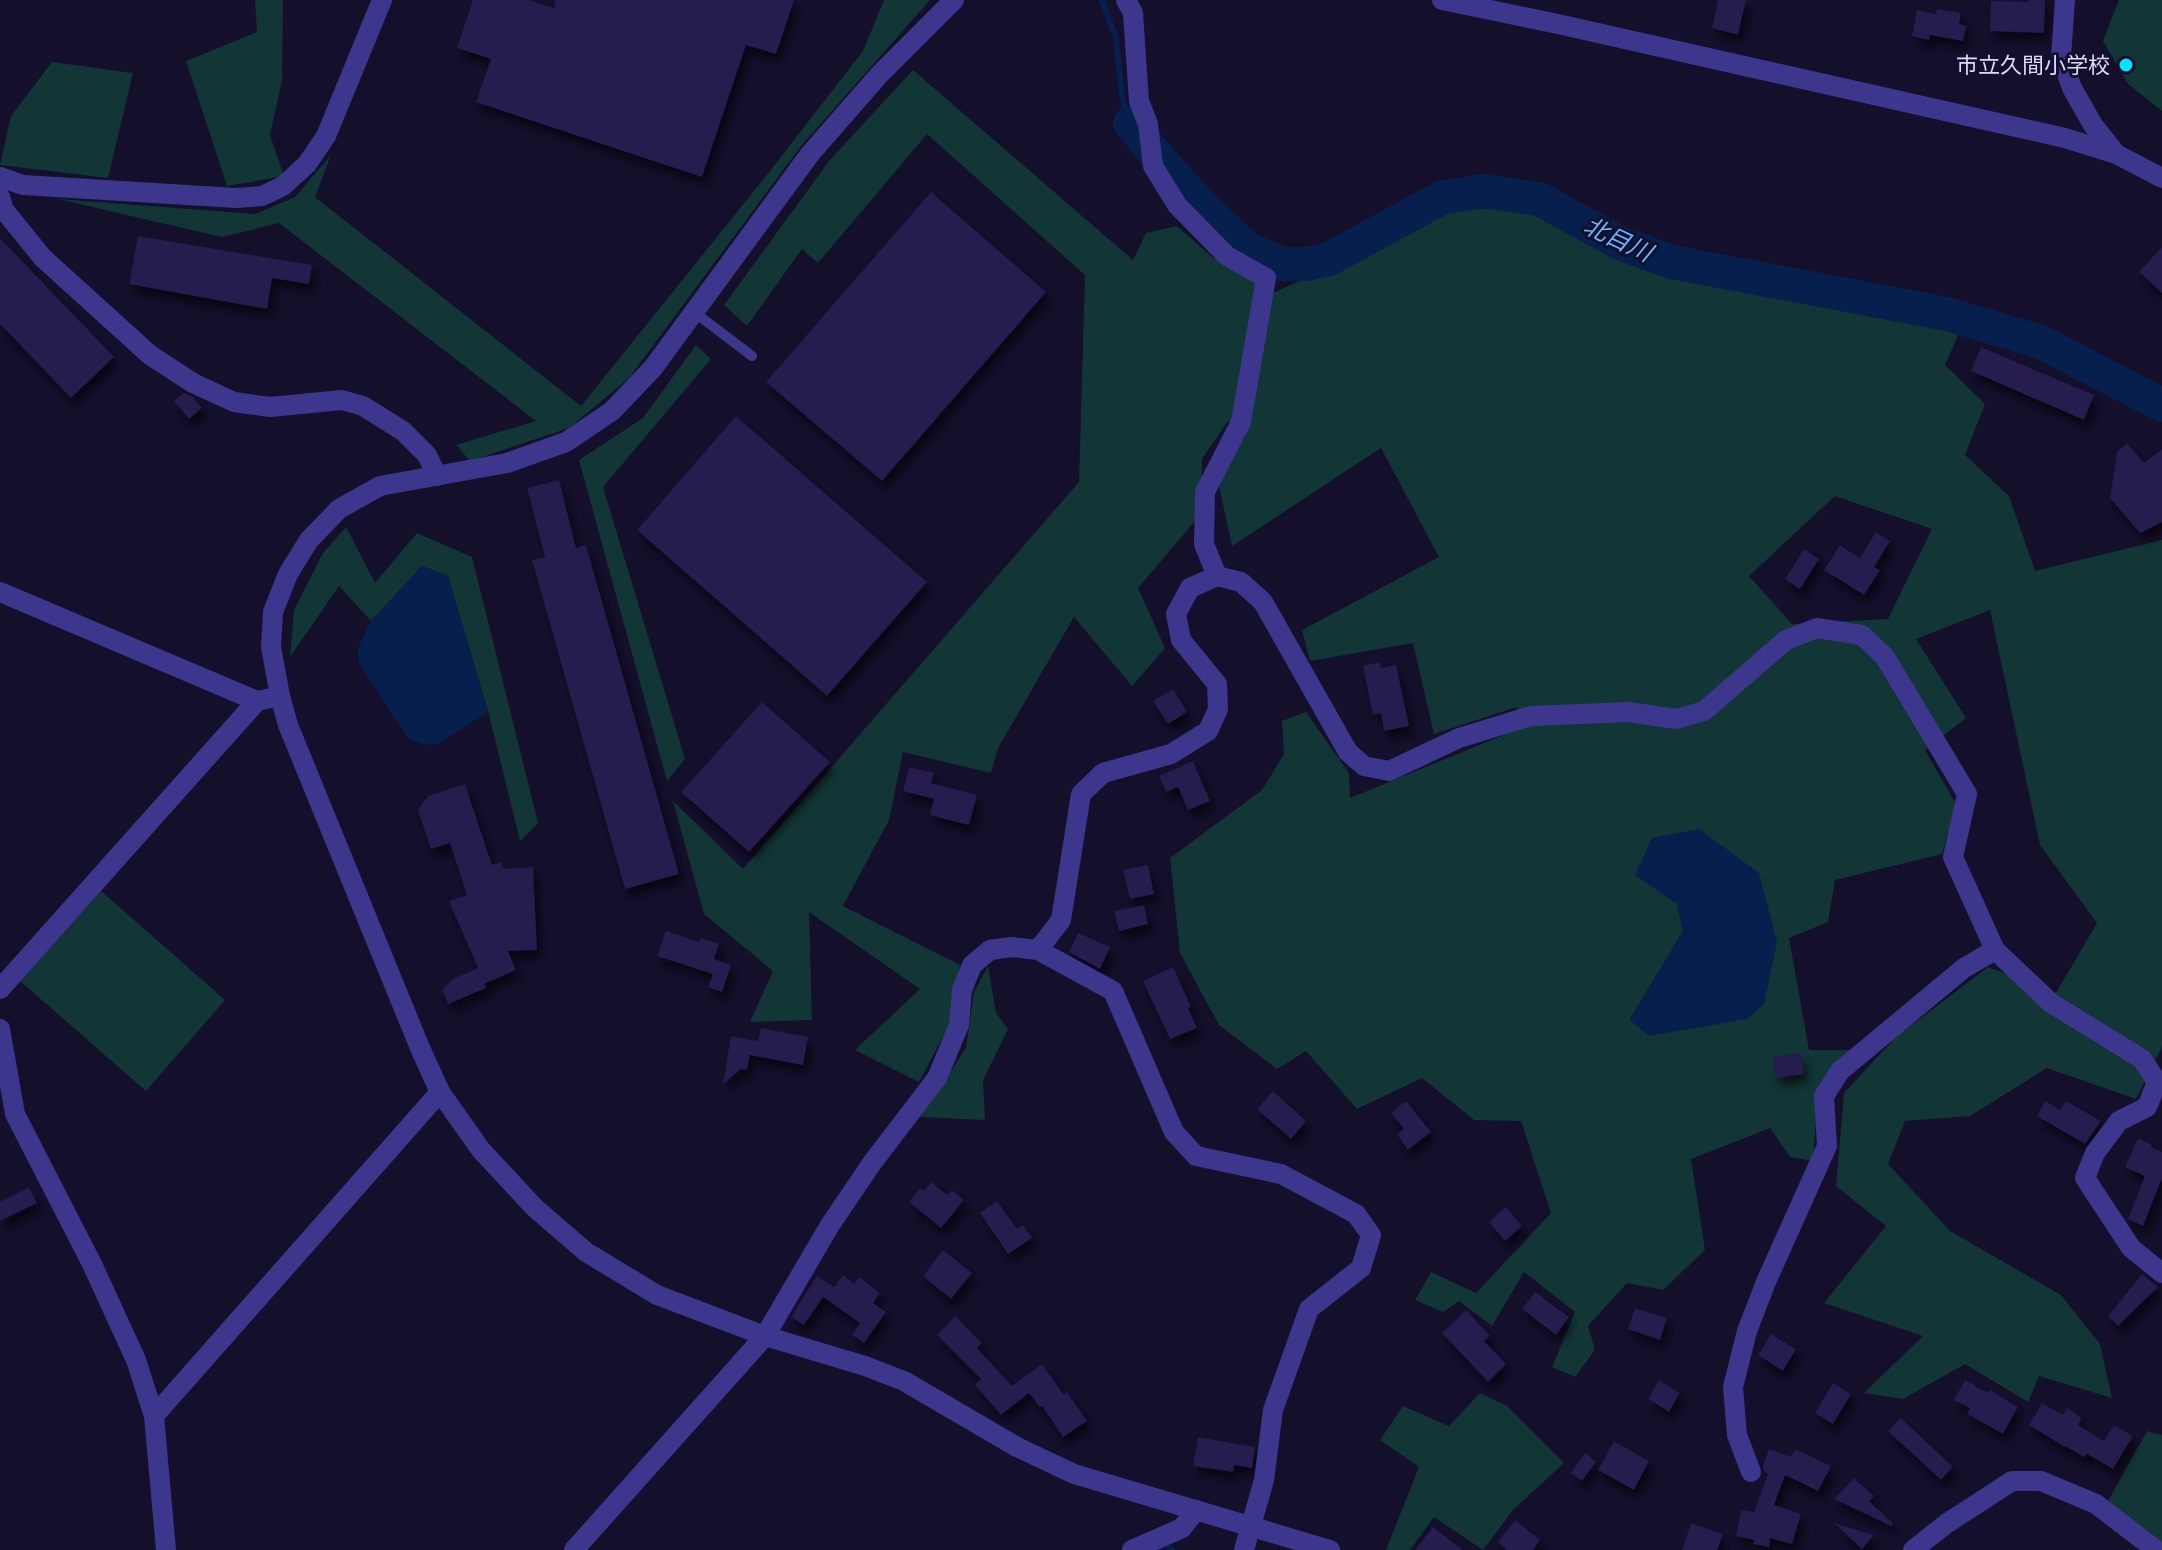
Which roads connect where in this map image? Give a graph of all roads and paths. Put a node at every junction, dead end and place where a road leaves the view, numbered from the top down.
1 (382, 0) edge
2 (954, 0) edge
3 (1126, 0) edge
4 (1442, 0) edge
5 (2065, 0) edge
6 (2116, 154) junction
7 (0, 177) edge
8 (2162, 178) edge
9 (0, 197) edge
10 (694, 312) junction
11 (752, 356) dead end
12 (437, 476) junction
13 (1217, 576) junction
14 (0, 592) edge
15 (280, 696) junction
16 (257, 701) junction
17 (1038, 950) junction
18 (1995, 950) junction
19 (0, 989) edge
20 (0, 1029) edge
21 (440, 1092) junction
22 (2162, 1273) edge
23 (765, 1336) junction
24 (154, 1416) junction
25 (1751, 1472) dead end
26 (1196, 1510) junction
27 (1249, 1525) junction
28 (166, 1550) edge
29 (574, 1550) edge
30 (1132, 1550) edge
31 (1244, 1550) edge
32 (1330, 1550) edge
33 (1913, 1550) edge
34 (2156, 1550) edge

1 - 7 street
2 - 10 street
3 - 13 street
4 - 6 street
5 - 6 street
6 - 8 street
9 - 12 street
10 - 11 lane
10 - 12 street
12 - 15 street
13 - 17 street
13 - 18 street
14 - 16 street
15 - 16 street
15 - 21 street
16 - 19 street
17 - 23 street
17 - 27 street
18 - 22 street
18 - 25 street
20 - 24 street
21 - 23 street
21 - 24 street
23 - 26 street
23 - 29 street
24 - 28 street
26 - 27 street
26 - 30 street
27 - 31 street
27 - 32 street
33 - 34 street

